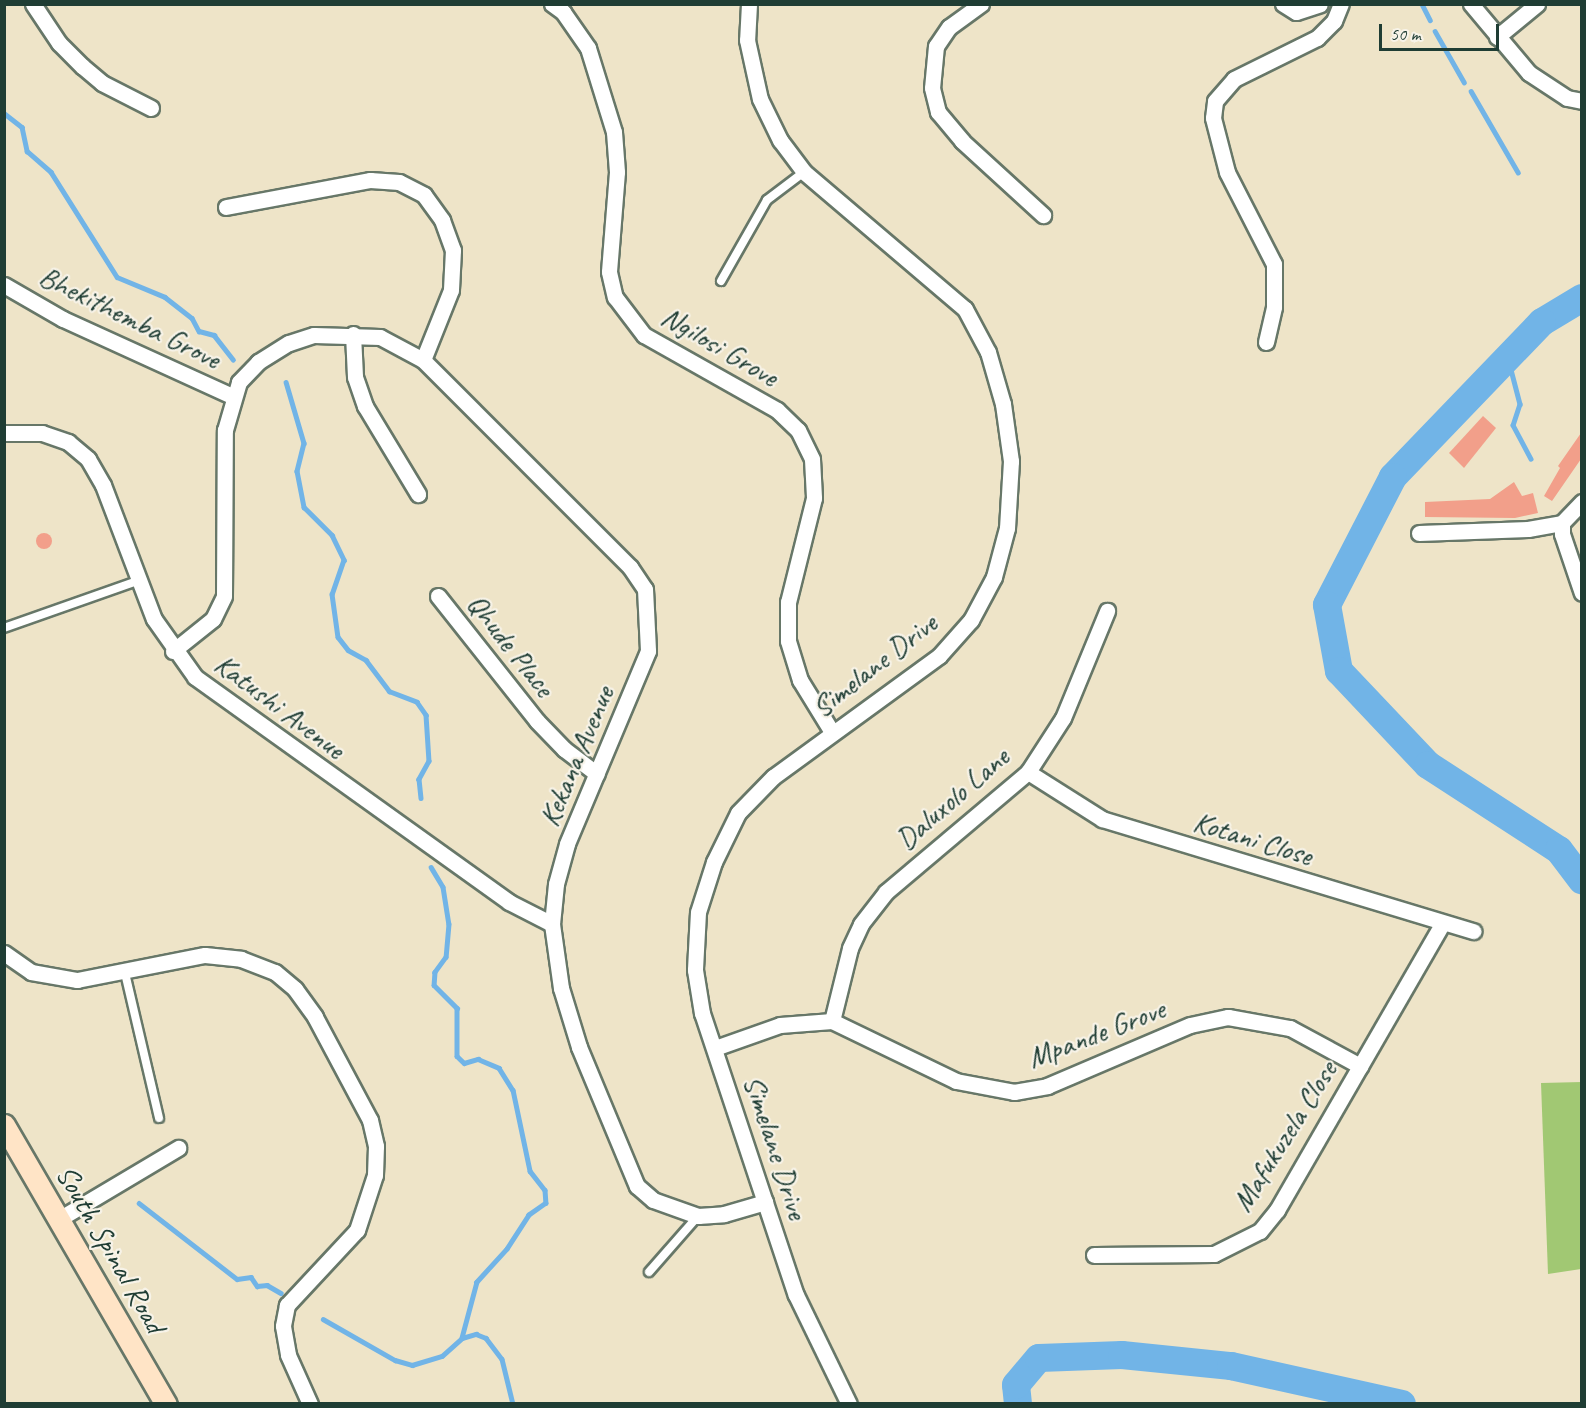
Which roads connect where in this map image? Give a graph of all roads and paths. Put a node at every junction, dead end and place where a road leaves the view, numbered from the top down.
1 (33, 4) edge
2 (552, 4) edge
3 (749, 4) edge
4 (981, 4) edge
5 (1283, 4) edge
6 (1320, 4) edge
7 (1341, 4) edge
8 (1471, 4) edge
9 (1537, 4) edge
10 (1497, 37) junction
11 (1581, 101) edge
12 (151, 108) dead end
13 (804, 172) junction
14 (225, 207) dead end
15 (1043, 215) dead end
16 (720, 281) dead end
17 (4, 285) edge
18 (352, 334) junction
19 (1266, 342) dead end
20 (423, 360) junction
21 (232, 396) junction
22 (4, 433) edge
23 (418, 494) dead end
24 (1581, 502) edge
25 (1566, 519) junction
26 (1419, 533) dead end
27 (140, 580) junction
28 (1581, 593) edge
29 (438, 596) dead end
30 (1107, 611) dead end
31 (4, 628) edge
32 (173, 651) junction
33 (832, 732) junction
34 (1028, 772) junction
35 (597, 774) junction
36 (552, 924) junction
37 (1442, 924) junction
38 (1474, 931) dead end
39 (4, 953) edge
40 (125, 973) junction
41 (832, 1021) junction
42 (715, 1048) junction
43 (1360, 1066) junction
44 (159, 1118) dead end
45 (4, 1125) edge
46 (178, 1148) dead end
47 (765, 1202) junction
48 (698, 1216) junction
49 (59, 1219) junction
50 (1094, 1255) dead end
51 (650, 1272) dead end
52 (166, 1404) edge
53 (310, 1404) edge
54 (849, 1404) edge

1 - 12 street
2 - 33 street, Ngilosi Grove
3 - 13 street, Simelane Drive
4 - 15 street
5 - 6 street
7 - 19 street
8 - 10 street
9 - 10 street
10 - 11 street
13 - 16 lane
13 - 33 street, Simelane Drive
14 - 20 street
17 - 21 street, Bhekithemba Grove
18 - 20 street, Kekana Avenue
18 - 21 street, Kekana Avenue
18 - 23 street
20 - 35 street, Kekana Avenue
21 - 32 street, Kekana Avenue
22 - 27 street, Katushi Avenue
24 - 25 street
25 - 26 street
25 - 28 street
27 - 31 lane
27 - 32 street, Katushi Avenue
29 - 35 street, Qhude Place
30 - 34 street, Daluxolo Lane
32 - 36 street, Katushi Avenue
33 - 42 street, Simelane Drive
34 - 37 street, Kotani Close
34 - 41 street, Daluxolo Lane
35 - 36 street, Kekana Avenue
36 - 48 street, Kekana Avenue
37 - 38 street, Kotani Close
37 - 43 street, Mafukuzela Close
39 - 40 street
40 - 44 lane
40 - 53 street
41 - 42 street
41 - 43 street, Mpande Grove
42 - 47 street, Simelane Drive
43 - 50 street, Mafukuzela Close
45 - 49 street, South Spinal Road
46 - 49 street
47 - 48 street, Kekana Avenue
47 - 54 street, Simelane Drive
48 - 51 lane
49 - 52 street, South Spinal Road

